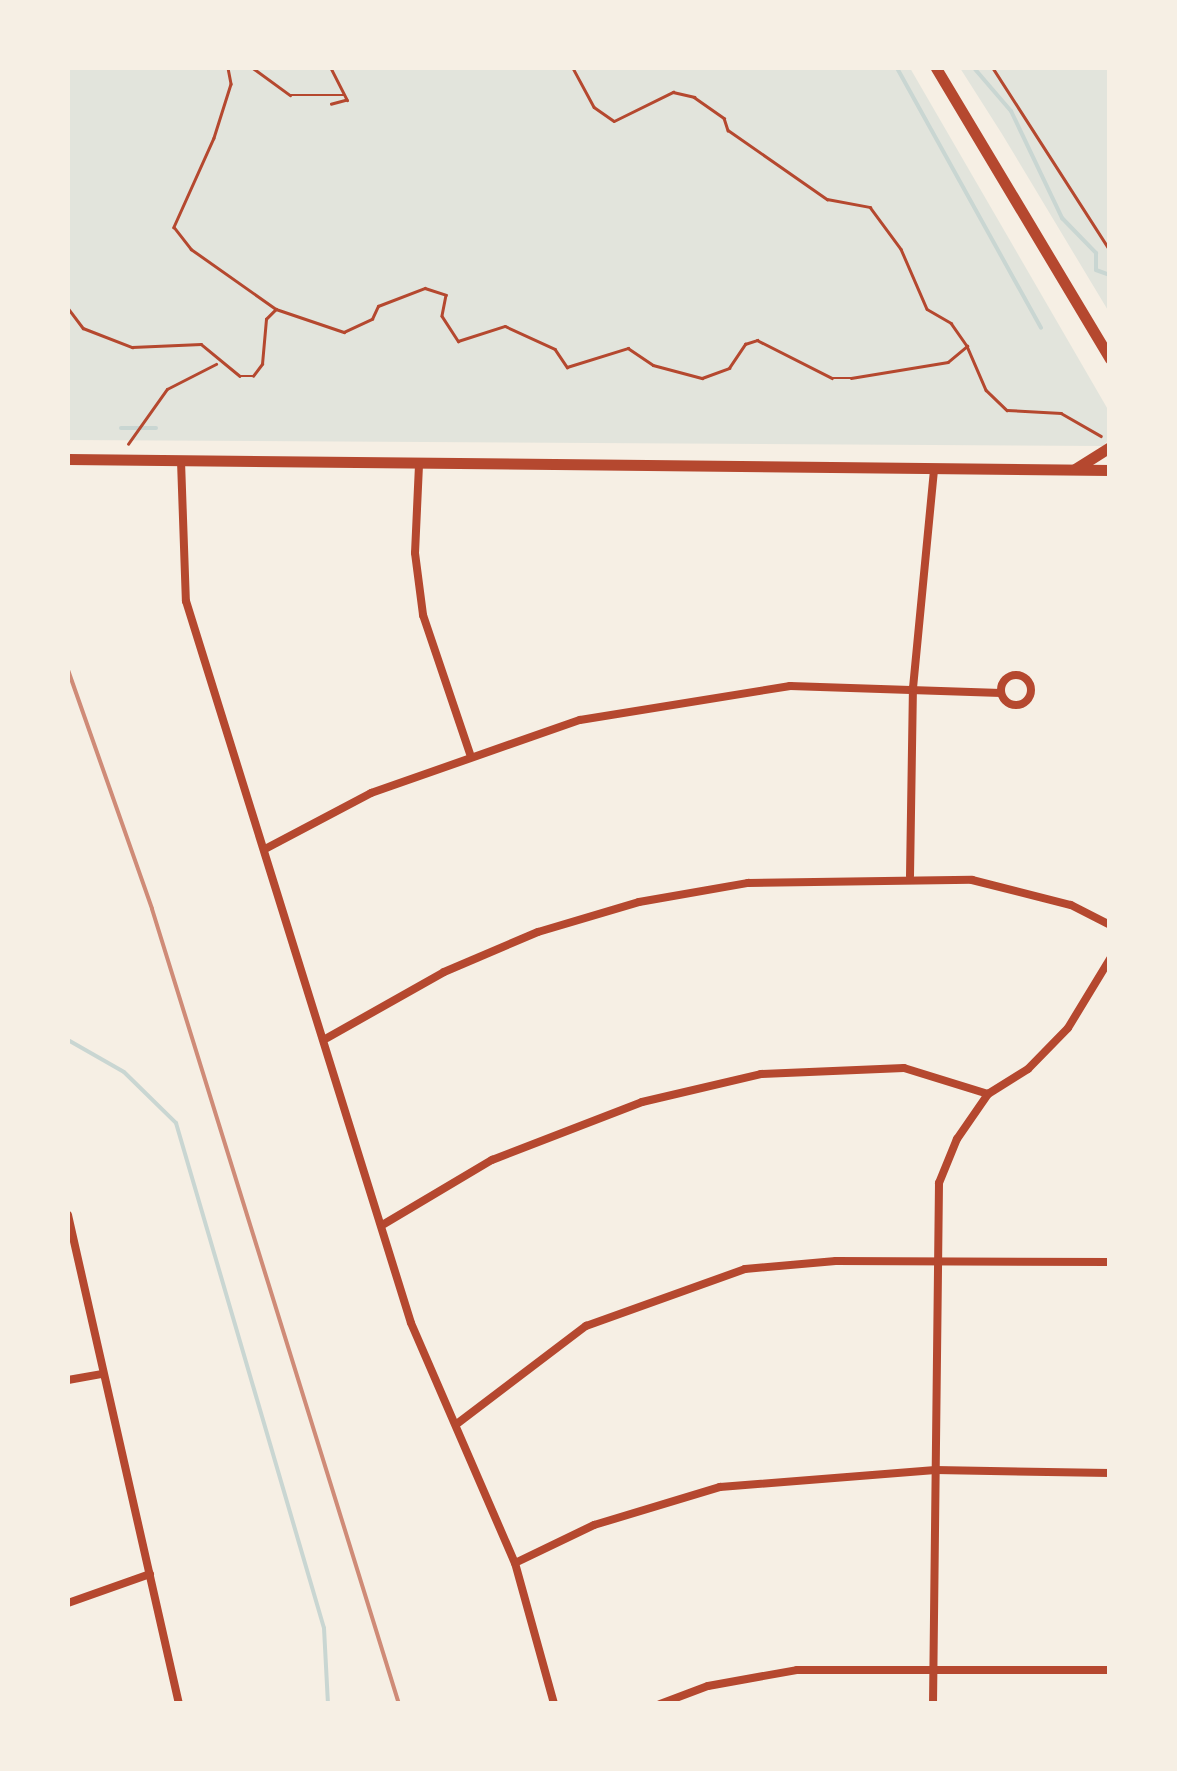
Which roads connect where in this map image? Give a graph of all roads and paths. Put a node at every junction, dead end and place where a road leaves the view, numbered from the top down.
1 (228, 68) edge
2 (253, 68) edge
3 (331, 68) edge
4 (573, 68) edge
5 (936, 68) edge
6 (993, 68) edge
7 (344, 95) junction
8 (1110, 96) edge
9 (332, 104) dead end
10 (1110, 114) edge
11 (1110, 250) edge
12 (68, 308) edge
13 (276, 308) junction
14 (967, 346) junction
15 (1110, 358) edge
16 (217, 363) junction
17 (128, 444) dead end
18 (1108, 444) edge
19 (68, 459) edge
20 (181, 461) junction
21 (419, 465) junction
22 (934, 469) junction
23 (1072, 470) junction
24 (1110, 470) edge
25 (913, 688) junction
26 (1000, 693) junction
27 (470, 754) junction
28 (265, 849) junction
29 (910, 876) junction
30 (1110, 926) edge
31 (1110, 958) edge
32 (327, 1038) junction
33 (988, 1094) junction
34 (68, 1215) edge
35 (384, 1224) junction
36 (936, 1261) junction
37 (1110, 1262) edge
38 (102, 1374) junction
39 (68, 1380) edge
40 (458, 1422) junction
41 (936, 1470) junction
42 (1110, 1472) edge
43 (515, 1563) junction
44 (150, 1574) junction
45 (68, 1603) edge
46 (933, 1668) junction
47 (1110, 1670) edge
48 (179, 1704) edge
49 (554, 1704) edge
50 (660, 1704) edge
51 (933, 1704) edge

1 - 13 path
2 - 7 path
3 - 7 path
4 - 14 path
5 - 15 main road
6 - 11 path
7 - 9 path
8 - 10 path
12 - 16 path
13 - 14 path
13 - 16 path
14 - 18 path
16 - 17 path
18 - 23 main road
19 - 20 main road
20 - 21 main road
20 - 28 street
21 - 22 main road
21 - 27 street
22 - 23 main road
22 - 25 street
23 - 24 main road
25 - 26 street
25 - 27 street
25 - 29 street
26 - 26 street
27 - 28 street
28 - 32 street
29 - 30 street
29 - 32 street
31 - 33 street
32 - 35 street
33 - 35 street
33 - 36 street
34 - 38 street
35 - 40 street
36 - 37 street
36 - 40 street
36 - 41 street
38 - 39 street
38 - 44 street
40 - 43 street
41 - 42 street
41 - 43 street
41 - 46 street
43 - 49 street
44 - 45 street
44 - 48 street
46 - 47 street
46 - 50 street
46 - 51 street

